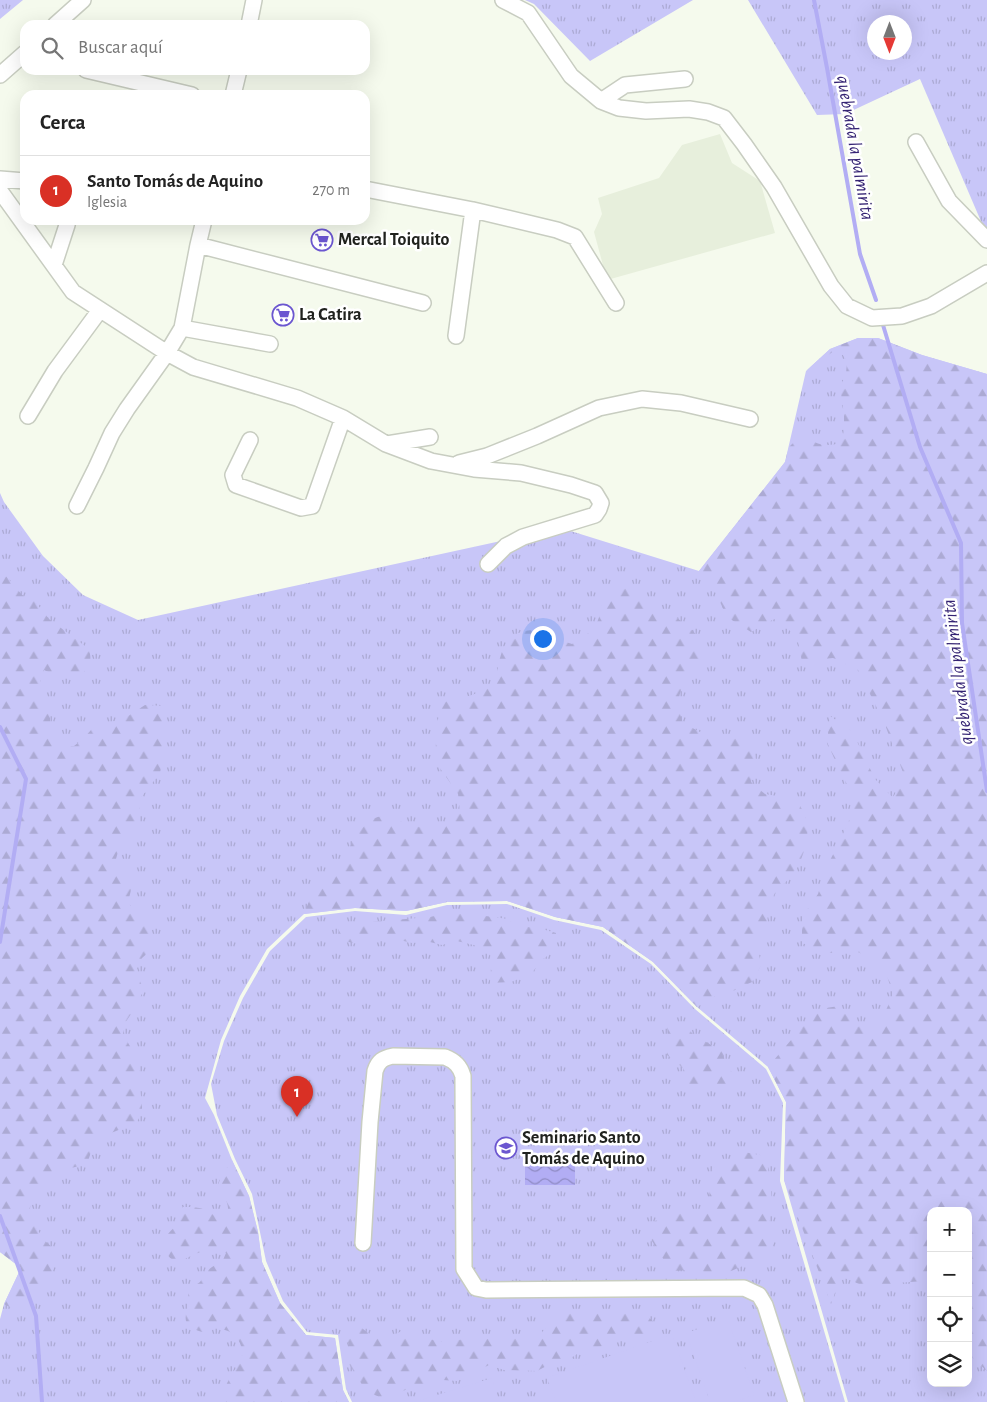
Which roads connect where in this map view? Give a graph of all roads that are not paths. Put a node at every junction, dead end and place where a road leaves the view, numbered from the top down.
1 (83, 0) edge
2 (254, 0) edge
3 (503, 0) edge
4 (61, 20) edge
5 (250, 20) edge
6 (20, 57) edge
7 (0, 75) edge
8 (107, 75) edge
9 (238, 75) edge
10 (685, 79) dead end
11 (171, 90) edge
12 (235, 90) edge
13 (601, 101) junction
14 (916, 142) dead end
15 (0, 179) edge
16 (20, 181) edge
17 (370, 190) edge
18 (0, 191) edge
19 (473, 210) junction
20 (20, 218) edge
21 (25, 225) edge
22 (67, 225) edge
23 (203, 225) edge
24 (987, 240) edge
25 (198, 245) junction
26 (54, 265) junction
27 (987, 273) edge
28 (423, 303) dead end
29 (616, 303) dead end
30 (100, 310) junction
31 (182, 328) junction
32 (456, 336) dead end
33 (270, 344) dead end
34 (167, 353) junction
35 (28, 416) dead end
36 (343, 418) junction
37 (750, 419) dead end
38 (430, 437) dead end
39 (250, 440) dead end
40 (386, 444) junction
41 (452, 465) junction
42 (77, 506) dead end
43 (488, 564) dead end
44 (363, 1243) dead end
45 (796, 1402) edge

1 - 4 street
2 - 5 street
3 - 13 street
6 - 7 street
8 - 11 street
9 - 12 street
10 - 13 street
13 - 27 street
14 - 24 street
15 - 16 street
17 - 19 street
18 - 20 street
19 - 29 street
19 - 32 street
21 - 26 street
22 - 26 street
23 - 25 street
25 - 28 street
25 - 31 street
26 - 30 street
30 - 34 street
30 - 35 street
31 - 33 street
31 - 34 street
34 - 36 street
34 - 42 street
36 - 39 street
36 - 40 street
37 - 41 street
38 - 40 street
40 - 41 street
41 - 43 street
44 - 45 street

